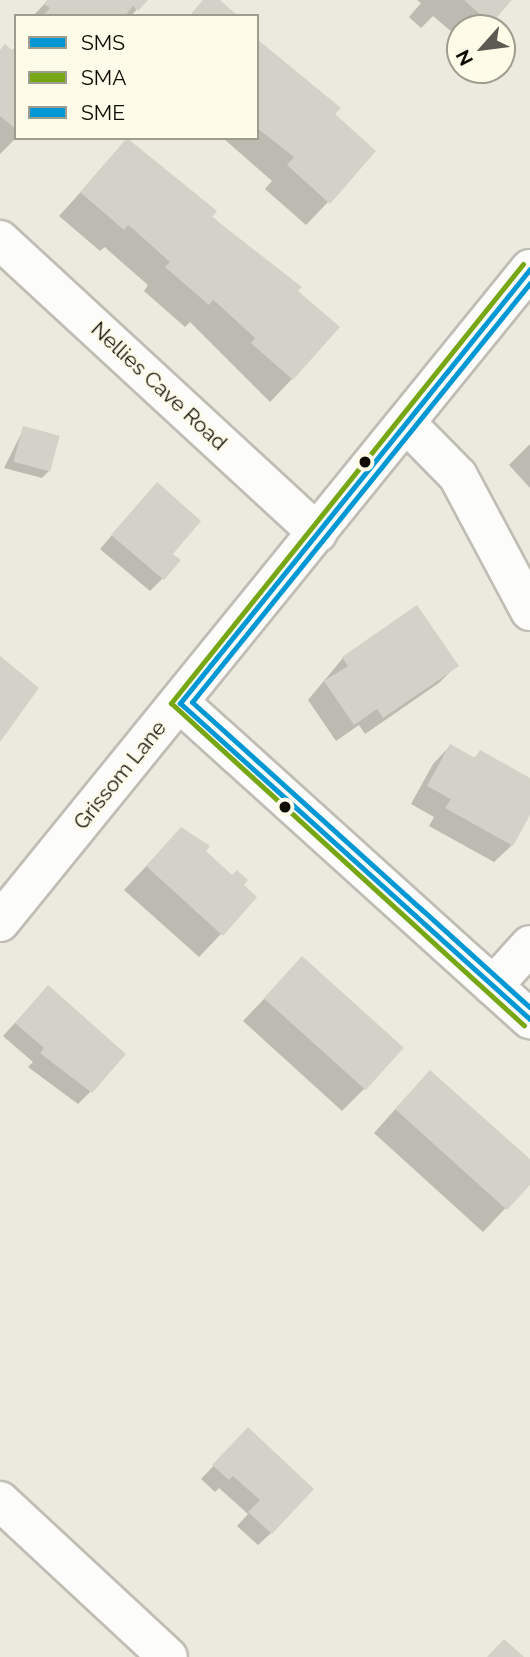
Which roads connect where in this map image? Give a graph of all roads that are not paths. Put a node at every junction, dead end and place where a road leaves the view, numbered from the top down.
1 (0, 240) edge
2 (527, 279) edge
3 (406, 423) junction
4 (318, 533) junction
5 (530, 611) edge
6 (180, 703) junction
7 (0, 922) edge
8 (530, 945) edge
9 (493, 986) junction
10 (530, 1019) edge
11 (0, 1501) edge
12 (168, 1657) edge

1 - 4 street, Nellies Cave Road
2 - 3 street, Grissom Lane
3 - 4 street, Grissom Lane
3 - 5 street
4 - 6 street, Grissom Lane
6 - 7 street, Grissom Lane
6 - 9 street
8 - 9 street
9 - 10 street
11 - 12 street

